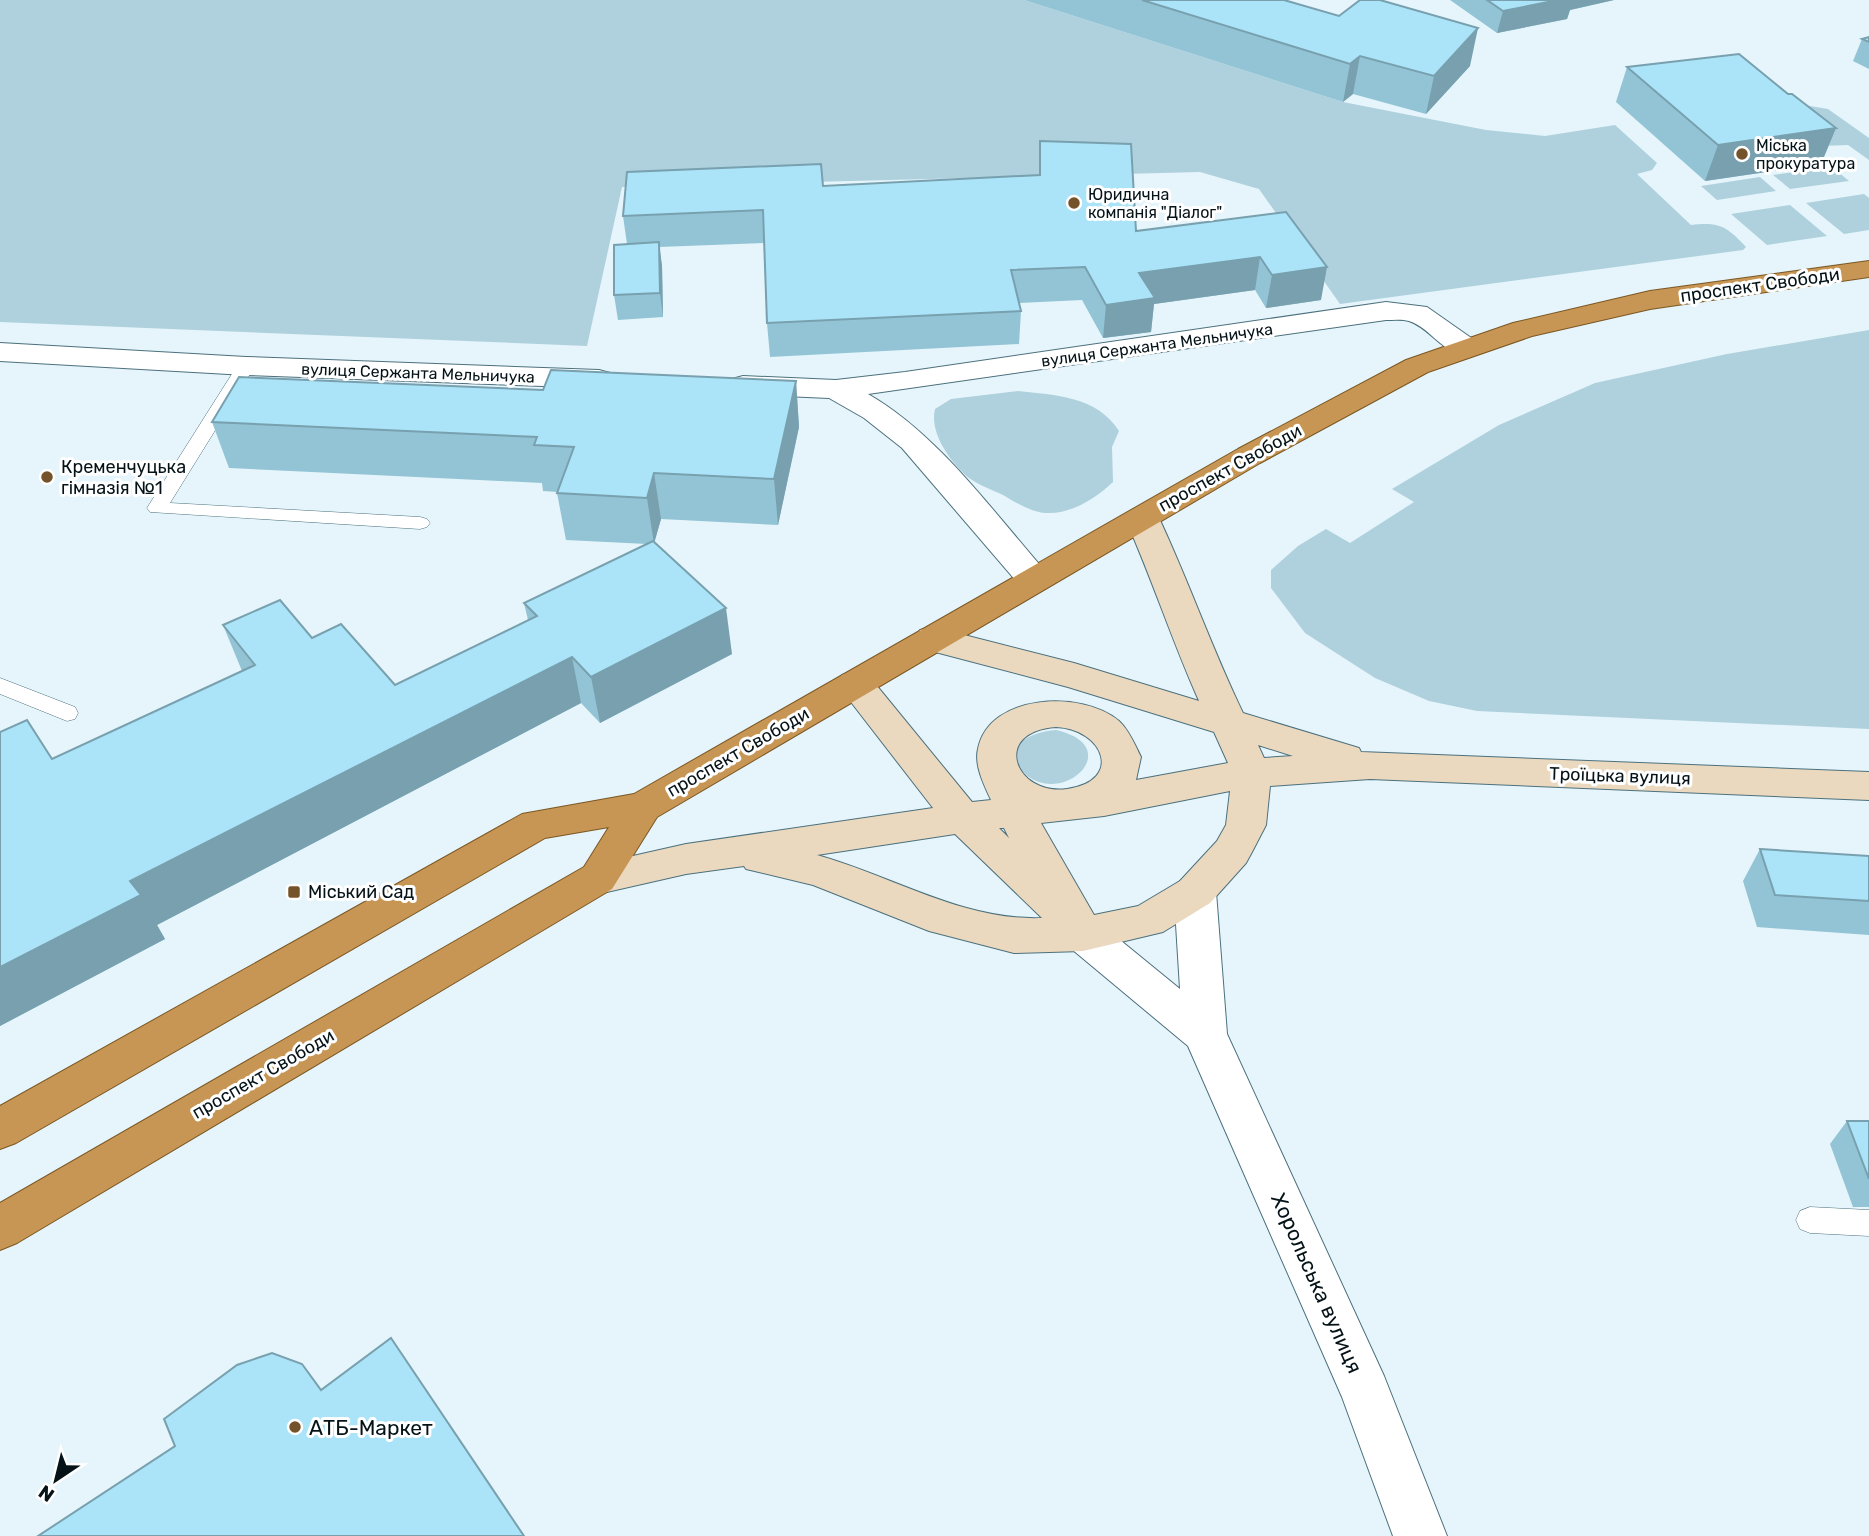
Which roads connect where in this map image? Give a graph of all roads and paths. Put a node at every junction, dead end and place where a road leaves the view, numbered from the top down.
1 (1869, 269) edge
2 (1466, 348) junction
3 (0, 352) edge
4 (246, 366) junction
5 (630, 381) edge
6 (713, 384) edge
7 (836, 389) junction
8 (1142, 518) junction
9 (420, 523) dead end
10 (1034, 580) junction
11 (933, 639) junction
12 (855, 684) junction
13 (0, 686) edge
14 (1166, 703) junction
15 (67, 713) dead end
16 (1071, 715) junction
17 (1230, 724) junction
18 (1370, 765) junction
19 (999, 771) junction
20 (1252, 773) junction
21 (1869, 786) edge
22 (1068, 805) junction
23 (643, 807) junction
24 (1016, 813) junction
25 (963, 818) junction
26 (702, 857) junction
27 (598, 878) junction
28 (1195, 892) junction
29 (1083, 934) junction
30 (1205, 1034) junction
31 (0, 1129) edge
32 (1810, 1220) dead end
33 (1869, 1223) edge
34 (0, 1228) edge
35 (1420, 1536) edge

1 - 2 highway, проспект Свободи
2 - 7 street, вулиця Сержанта Мельничука
2 - 8 highway, проспект Свободи
3 - 4 street, вулиця Сержанта Мельничука
4 - 5 street, вулиця Сержанта Мельничука
4 - 9 lane
6 - 7 street, вулиця Сержанта Мельничука
7 - 10 street, вулиця Сержанта Мельничука
8 - 10 highway, проспект Свободи
8 - 17 main road
10 - 11 highway, проспект Свободи
11 - 12 highway, проспект Свободи
11 - 14 main road
12 - 23 highway, проспект Свободи
12 - 25 main road
13 - 15 lane
14 - 16 main road
14 - 17 main road
16 - 19 main road
16 - 22 main road
17 - 18 main road
17 - 20 main road
18 - 20 main road
18 - 21 main road, Троїцька вулиця
19 - 22 main road
19 - 24 main road
20 - 22 main road
20 - 28 main road
22 - 24 main road
23 - 27 highway, проспект Свободи
23 - 31 highway, проспект Свободи
24 - 25 main road
24 - 29 main road
25 - 26 main road
25 - 29 main road
26 - 27 main road
26 - 29 main road
27 - 34 highway, проспект Свободи
28 - 29 main road
28 - 30 street
29 - 30 street
30 - 35 street, Хорольська вулиця
32 - 33 lane

